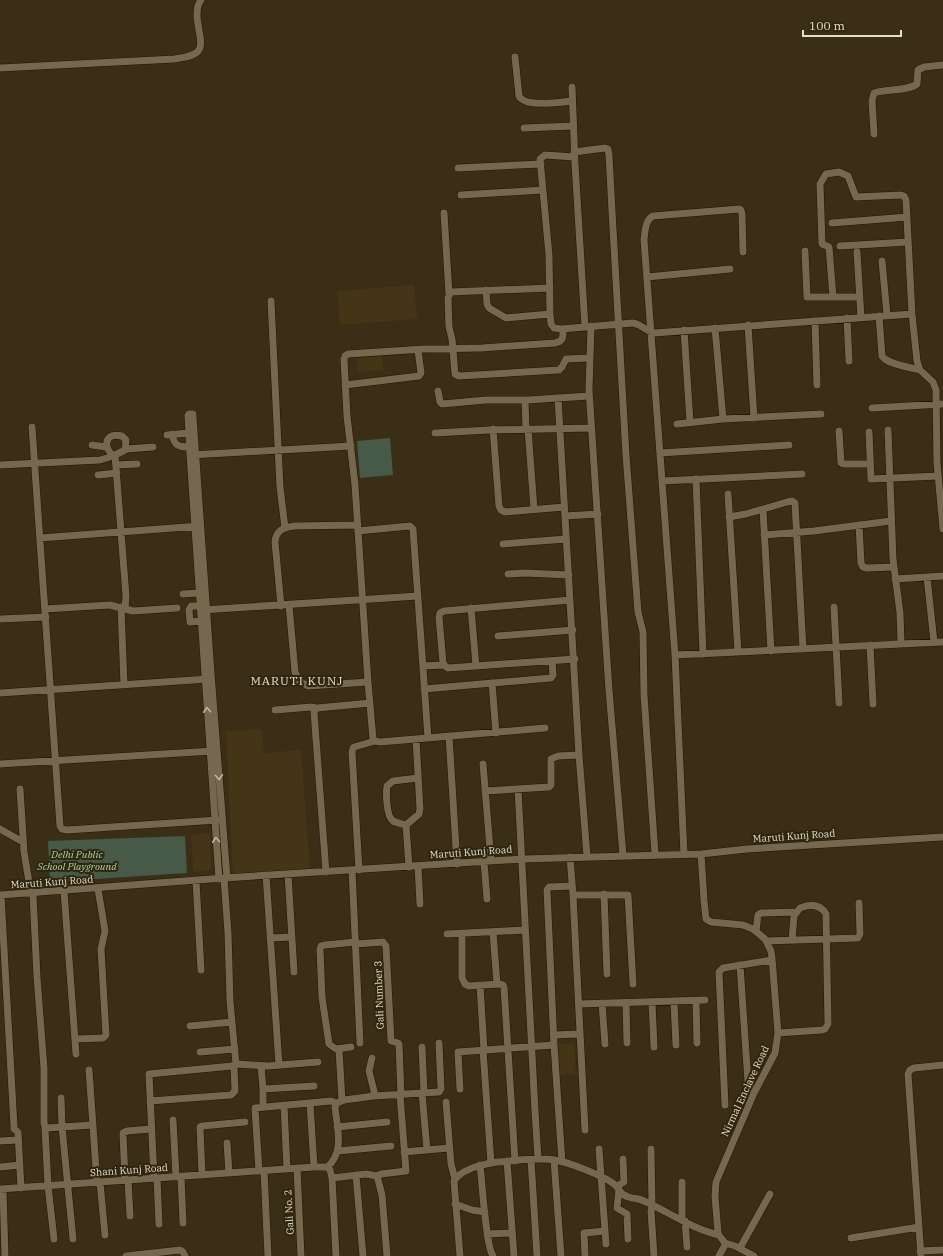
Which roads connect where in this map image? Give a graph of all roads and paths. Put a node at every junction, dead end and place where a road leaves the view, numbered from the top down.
1 (201, 0) edge
2 (515, 57) dead end
3 (943, 65) edge
4 (0, 68) edge
5 (572, 87) dead end
6 (572, 102) junction
7 (573, 126) junction
8 (524, 128) dead end
9 (874, 134) dead end
10 (574, 154) junction
11 (541, 164) junction
12 (458, 168) dead end
13 (543, 190) junction
14 (461, 195) dead end
15 (444, 213) dead end
16 (907, 217) junction
17 (832, 223) dead end
18 (908, 242) junction
19 (840, 246) dead end
20 (805, 251) dead end
21 (743, 252) dead end
22 (857, 252) dead end
23 (882, 261) dead end
24 (730, 269) dead end
25 (647, 277) junction
26 (550, 288) junction
27 (486, 290) junction
28 (449, 294) junction
29 (832, 297) junction
30 (859, 297) junction
31 (271, 300) dead end
32 (550, 314) junction
33 (912, 314) junction
34 (879, 316) junction
35 (887, 316) junction
36 (861, 317) junction
37 (847, 318) junction
38 (815, 321) junction
39 (618, 324) junction
40 (748, 325) junction
41 (588, 327) junction
42 (715, 328) junction
43 (563, 329) junction
44 (684, 330) junction
45 (651, 332) junction
46 (453, 348) junction
47 (418, 350) junction
48 (590, 358) junction
49 (849, 361) dead end
50 (920, 370) junction
51 (345, 385) junction
52 (817, 385) dead end
53 (438, 391) dead end
54 (589, 396) junction
55 (558, 398) junction
56 (524, 400) junction
57 (939, 404) edge
58 (872, 408) dead end
59 (821, 414) dead end
60 (754, 418) junction
61 (723, 419) junction
62 (690, 422) junction
63 (676, 424) dead end
64 (32, 428) dead end
65 (591, 428) junction
66 (527, 429) junction
67 (560, 429) junction
68 (493, 430) junction
69 (888, 430) dead end
70 (840, 431) dead end
71 (869, 432) dead end
72 (189, 433) junction
73 (435, 433) dead end
74 (92, 445) dead end
75 (789, 445) dead end
76 (351, 446) junction
77 (106, 447) junction
78 (153, 447) dead end
79 (190, 447) junction
80 (278, 449) junction
81 (125, 450) junction
82 (660, 453) junction
83 (193, 455) junction
84 (114, 456) junction
85 (35, 463) junction
86 (940, 463) edge
87 (137, 464) dead end
88 (870, 464) junction
89 (0, 465) edge
90 (116, 465) junction
91 (116, 473) junction
92 (802, 474) dead end
93 (98, 475) dead end
94 (938, 476) junction
95 (890, 478) junction
96 (696, 479) junction
97 (662, 481) junction
98 (728, 494) dead end
99 (564, 507) junction
100 (534, 509) junction
101 (763, 510) junction
102 (598, 514) junction
103 (565, 516) junction
104 (729, 517) junction
105 (891, 521) junction
106 (859, 525) junction
107 (198, 526) junction
108 (285, 528) junction
109 (358, 528) junction
110 (943, 528) edge
111 (121, 532) junction
112 (796, 532) junction
113 (764, 535) junction
114 (40, 538) junction
115 (566, 539) junction
116 (503, 544) dead end
117 (893, 567) junction
118 (508, 574) dead end
119 (569, 575) junction
120 (943, 576) edge
121 (927, 577) junction
122 (894, 579) junction
123 (200, 593) junction
124 (183, 594) dead end
125 (418, 596) junction
126 (570, 600) junction
127 (363, 601) junction
128 (289, 605) junction
129 (281, 606) junction
130 (834, 607) dead end
131 (123, 608) junction
132 (177, 608) dead end
133 (471, 608) junction
134 (202, 609) junction
135 (46, 613) junction
136 (0, 619) edge
137 (201, 621) junction
138 (573, 630) junction
139 (498, 636) dead end
140 (934, 642) junction
141 (943, 642) edge
142 (901, 643) junction
143 (870, 645) junction
144 (837, 647) junction
145 (803, 649) junction
146 (771, 650) junction
147 (738, 652) junction
148 (702, 654) junction
149 (674, 655) junction
150 (575, 659) junction
151 (552, 661) junction
152 (443, 665) junction
153 (423, 666) junction
154 (476, 666) junction
155 (208, 679) junction
156 (368, 682) junction
157 (492, 683) junction
158 (124, 685) junction
159 (424, 689) junction
160 (50, 690) junction
161 (0, 693) edge
162 (370, 703) junction
163 (839, 704) dead end
164 (873, 704) dead end
165 (316, 708) junction
166 (275, 710) dead end
167 (545, 728) dead end
168 (496, 733) junction
169 (449, 736) junction
170 (428, 738) junction
171 (416, 739) junction
172 (375, 741) junction
173 (214, 751) junction
174 (579, 755) junction
175 (55, 760) junction
176 (0, 764) edge
177 (483, 764) dead end
178 (418, 778) junction
179 (20, 788) dead end
180 (518, 789) junction
181 (485, 791) junction
182 (218, 820) junction
183 (406, 825) junction
184 (0, 829) edge
185 (943, 837) edge
186 (23, 842) junction
187 (655, 854) junction
188 (684, 854) junction
189 (701, 854) junction
190 (623, 855) junction
191 (587, 856) junction
192 (570, 857) junction
193 (523, 859) junction
194 (488, 861) junction
195 (457, 864) junction
196 (418, 866) junction
197 (409, 867) junction
198 (352, 870) junction
199 (359, 870) junction
200 (326, 872) junction
201 (288, 874) junction
202 (266, 876) junction
203 (223, 878) junction
204 (196, 881) junction
205 (572, 886) junction
206 (98, 889) junction
207 (64, 891) junction
208 (32, 894) junction
209 (604, 894) junction
210 (573, 895) junction
211 (0, 896) edge
212 (487, 899) dead end
213 (859, 903) dead end
214 (420, 904) dead end
215 (796, 912) junction
216 (525, 930) junction
217 (493, 932) junction
218 (756, 932) junction
219 (462, 933) junction
220 (446, 934) dead end
221 (292, 937) junction
222 (270, 938) junction
223 (827, 939) junction
224 (792, 940) junction
225 (766, 941) junction
226 (356, 943) junction
227 (772, 960) junction
228 (740, 965) junction
229 (201, 970) dead end
230 (294, 972) dead end
231 (607, 974) dead end
232 (497, 984) junction
233 (633, 984) dead end
234 (480, 985) junction
235 (705, 1000) dead end
236 (696, 1001) junction
237 (652, 1002) junction
238 (674, 1002) junction
239 (602, 1003) junction
240 (626, 1003) junction
241 (578, 1004) junction
242 (232, 1022) junction
243 (190, 1026) dead end
244 (778, 1033) junction
245 (579, 1034) junction
246 (554, 1035) junction
247 (75, 1039) junction
248 (439, 1042) dead end
249 (360, 1043) dead end
250 (627, 1043) dead end
251 (697, 1043) dead end
252 (605, 1044) dead end
253 (554, 1045) junction
254 (676, 1045) dead end
255 (422, 1047) dead end
256 (532, 1047) junction
257 (654, 1047) dead end
258 (351, 1048) dead end
259 (508, 1048) junction
260 (235, 1049) junction
261 (339, 1049) junction
262 (484, 1050) junction
263 (200, 1052) dead end
264 (76, 1054) dead end
265 (372, 1058) dead end
266 (318, 1062) dead end
267 (235, 1065) junction
268 (279, 1065) junction
269 (943, 1065) edge
270 (261, 1066) junction
271 (89, 1070) dead end
272 (314, 1086) dead end
273 (263, 1089) junction
274 (460, 1089) dead end
275 (423, 1093) junction
276 (754, 1093) junction
277 (400, 1095) junction
278 (374, 1096) junction
279 (61, 1098) dead end
280 (150, 1100) junction
281 (339, 1102) junction
282 (446, 1102) dead end
283 (310, 1103) junction
284 (725, 1104) dead end
285 (284, 1105) junction
286 (263, 1106) junction
287 (173, 1120) dead end
288 (245, 1122) dead end
289 (387, 1122) dead end
290 (93, 1125) junction
291 (62, 1127) junction
292 (337, 1127) junction
293 (45, 1128) junction
294 (151, 1129) junction
295 (585, 1130) dead end
296 (18, 1140) junction
297 (0, 1141) edge
298 (227, 1143) dead end
299 (391, 1146) dead end
300 (449, 1148) junction
301 (651, 1149) dead end
302 (426, 1150) junction
303 (600, 1150) dead end
304 (338, 1151) junction
305 (404, 1152) junction
306 (535, 1159) junction
307 (623, 1159) dead end
308 (554, 1160) junction
309 (514, 1161) junction
310 (507, 1162) junction
311 (562, 1162) junction
312 (491, 1163) junction
313 (20, 1165) junction
314 (480, 1165) junction
315 (0, 1167) edge
316 (314, 1167) junction
317 (327, 1167) junction
318 (297, 1168) junction
319 (287, 1169) junction
320 (261, 1171) junction
321 (229, 1173) junction
322 (202, 1175) junction
323 (356, 1176) junction
324 (377, 1176) junction
325 (179, 1177) junction
326 (601, 1177) junction
327 (156, 1178) junction
328 (332, 1178) junction
329 (455, 1179) junction
330 (127, 1180) junction
331 (98, 1182) junction
332 (682, 1182) dead end
333 (68, 1185) junction
334 (48, 1186) junction
335 (21, 1188) junction
336 (618, 1188) junction
337 (1, 1189) edge
338 (770, 1194) dead end
339 (455, 1204) junction
340 (652, 1205) junction
341 (485, 1212) junction
342 (130, 1216) dead end
343 (684, 1220) junction
344 (183, 1223) dead end
345 (159, 1224) dead end
346 (919, 1227) junction
347 (605, 1231) junction
348 (512, 1233) junction
349 (487, 1234) junction
350 (105, 1235) dead end
351 (719, 1235) junction
352 (851, 1238) dead end
353 (54, 1239) dead end
354 (73, 1239) dead end
355 (628, 1239) dead end
356 (725, 1243) junction
357 (606, 1244) dead end
358 (687, 1246) dead end
359 (740, 1248) junction
360 (943, 1250) edge
361 (920, 1254) edge
362 (720, 1255) edge
363 (5, 1256) edge
364 (126, 1256) edge
365 (185, 1256) edge
366 (268, 1256) edge
367 (301, 1256) edge
368 (336, 1256) edge
369 (363, 1256) edge
370 (387, 1256) edge
371 (460, 1256) edge
372 (494, 1256) edge
373 (514, 1256) edge
374 (537, 1256) edge
375 (561, 1256) edge
376 (585, 1256) edge
377 (654, 1256) edge
378 (754, 1256) edge

1 - 4 street
2 - 6 street
3 - 9 street
5 - 6 street
6 - 7 street
7 - 8 street
7 - 10 street
10 - 11 street
10 - 39 street
10 - 41 street
11 - 12 street
11 - 13 street
13 - 14 street
13 - 26 street
15 - 28 street
16 - 17 street
16 - 18 street
16 - 29 street
18 - 19 street
18 - 33 street
20 - 29 street
21 - 25 street
22 - 30 street
23 - 35 street
24 - 25 street
25 - 45 street
26 - 27 street
26 - 32 street
27 - 28 street
27 - 32 street
28 - 46 street
29 - 30 street
30 - 36 street
31 - 80 street
32 - 43 street
33 - 35 street
33 - 50 street
34 - 35 street
34 - 36 street
34 - 50 street
36 - 37 street
37 - 38 street
37 - 49 street
38 - 40 street
38 - 52 street
39 - 41 street
39 - 45 street
39 - 187 street
40 - 42 street
40 - 60 street
41 - 43 street
41 - 48 street
42 - 44 street
42 - 61 street
43 - 46 street
44 - 45 street
44 - 62 street
45 - 82 street
46 - 47 street
46 - 48 street
47 - 51 street
47 - 51 street
48 - 54 street
50 - 57 street
51 - 76 street
53 - 56 street
54 - 55 street
54 - 65 street
55 - 56 street
55 - 67 street
56 - 66 street
57 - 58 street
57 - 86 street
59 - 60 street
60 - 61 street
61 - 62 street
62 - 63 street
64 - 85 street
65 - 67 street
65 - 102 street
66 - 67 street
66 - 68 street
66 - 100 street
67 - 99 street
68 - 73 street
68 - 100 street
69 - 95 street
70 - 88 street
71 - 88 street
72 - 79 street
72 - 79 street
72 - 83 street
74 - 77 street
75 - 82 street
76 - 80 street
76 - 109 street
77 - 81 street
77 - 84 street
78 - 81 street
79 - 83 street
80 - 83 street
80 - 108 street
81 - 84 street
82 - 97 street
83 - 107 street
84 - 85 street
84 - 90 street
85 - 89 street
85 - 114 street
86 - 94 street
87 - 90 street
88 - 95 street
90 - 91 street
91 - 93 street
91 - 111 street
92 - 96 street
94 - 95 street
94 - 110 street
95 - 105 street
96 - 97 street
96 - 148 street
97 - 149 street
98 - 104 street
99 - 100 street
99 - 103 street
101 - 104 street
101 - 112 street
101 - 113 street
102 - 103 street
102 - 190 street
103 - 115 street
104 - 147 street
105 - 106 street
105 - 117 street
106 - 112 street
106 - 117 street
107 - 111 street
107 - 123 street
107 - 134 street
108 - 109 street
108 - 129 street
109 - 125 street
109 - 127 street
111 - 114 street
111 - 131 street
112 - 113 street
112 - 145 street
113 - 146 street
114 - 135 street
115 - 116 street
115 - 119 street
117 - 122 street
118 - 119 street
119 - 126 street
120 - 121 street
121 - 122 street
121 - 140 street
122 - 142 street
123 - 124 street
123 - 134 street
125 - 127 street
125 - 153 street
126 - 133 street
126 - 138 street
127 - 128 street
127 - 156 street
128 - 129 street
128 - 156 street
129 - 134 street
130 - 144 street
131 - 132 street
131 - 135 street
131 - 158 street
133 - 152 street
133 - 154 street
134 - 137 street
134 - 137 street
134 - 155 street
135 - 136 street
135 - 160 street
137 - 155 street
138 - 139 street
138 - 150 street
140 - 141 street
140 - 142 street
142 - 143 street
143 - 144 street
143 - 164 street
144 - 145 street
144 - 163 street
145 - 146 street
146 - 147 street
147 - 148 street
148 - 149 street
149 - 188 street
150 - 151 street
150 - 174 street
151 - 154 street
151 - 157 street
152 - 153 street
152 - 154 street
153 - 159 street
155 - 158 street
155 - 173 street
156 - 162 street
157 - 159 street
157 - 168 street
158 - 160 street
159 - 170 street
160 - 161 street
160 - 175 street
162 - 165 street
162 - 172 street
165 - 166 street
165 - 200 street
167 - 168 street
168 - 169 street
169 - 170 street
169 - 195 street
170 - 171 street
171 - 172 street
171 - 178 street
172 - 199 street
173 - 175 street
173 - 182 street
174 - 180 street
174 - 191 street
175 - 176 street
175 - 182 street
177 - 181 street
178 - 183 street
178 - 183 street
179 - 186 street
180 - 181 street
180 - 193 street
181 - 194 street
182 - 203 street
183 - 197 street
184 - 186 street
185 - 189 street, Maruti Kunj Road
186 - 208 street
187 - 188 street, Maruti Kunj Road
187 - 190 street, Maruti Kunj Road
188 - 189 street, Maruti Kunj Road
189 - 218 street
190 - 191 street, Maruti Kunj Road
191 - 192 street, Maruti Kunj Road
192 - 193 street, Maruti Kunj Road
192 - 205 street
193 - 194 street, Maruti Kunj Road
193 - 216 street
194 - 195 street, Maruti Kunj Road
194 - 212 street
195 - 196 street, Maruti Kunj Road
196 - 197 street, Maruti Kunj Road
196 - 214 street
197 - 199 street, Maruti Kunj Road
198 - 199 street, Maruti Kunj Road
198 - 200 street, Maruti Kunj Road
198 - 226 street
200 - 201 street, Maruti Kunj Road
201 - 202 street, Maruti Kunj Road
201 - 221 street
202 - 203 street, Maruti Kunj Road
202 - 222 street
203 - 204 street, Maruti Kunj Road
203 - 242 street
204 - 206 street, Maruti Kunj Road
204 - 229 street
205 - 210 street
205 - 246 street
206 - 207 street, Maruti Kunj Road
206 - 247 street
207 - 208 street, Maruti Kunj Road
207 - 247 street
208 - 211 street, Maruti Kunj Road
208 - 293 street
209 - 210 street
209 - 231 street
209 - 233 street
210 - 241 street
211 - 296 street
213 - 223 street
215 - 218 street
215 - 223 street
215 - 224 street
216 - 217 street
216 - 256 street
217 - 219 street
217 - 232 street
218 - 225 street
219 - 220 street
219 - 234 street
221 - 222 street
221 - 230 street
222 - 268 street
223 - 224 street
223 - 244 street
224 - 225 street
225 - 227 street, Nirmal Enclave Road
226 - 249 street
226 - 261 street
226 - 277 street, Gali Number 3
227 - 228 street
227 - 244 street, Nirmal Enclave Road
228 - 276 street
228 - 284 street
232 - 234 street
232 - 259 street
234 - 262 street
235 - 236 street
236 - 238 street
236 - 251 street
237 - 238 street
237 - 240 street
237 - 257 street
238 - 254 street
239 - 240 street
239 - 241 street
239 - 252 street
240 - 250 street
241 - 245 street
242 - 243 street
242 - 260 street
244 - 276 street, Nirmal Enclave Road
245 - 246 street
245 - 295 street
246 - 253 street
247 - 264 street
248 - 275 street
253 - 256 street
253 - 311 street
255 - 275 street
256 - 259 street
256 - 306 street
258 - 261 street
259 - 262 street
259 - 309 street
260 - 263 street
260 - 267 street
261 - 281 street
262 - 274 street
262 - 312 street
265 - 278 street
266 - 268 street
267 - 270 street
267 - 280 street
267 - 280 street
268 - 270 street
269 - 346 street
270 - 273 street
271 - 290 street
272 - 273 street
273 - 286 street
275 - 277 street
275 - 302 street
276 - 351 street, Nirmal Enclave Road
277 - 278 street
277 - 305 street
278 - 281 street
279 - 291 street
280 - 294 street
281 - 283 street
281 - 292 street
282 - 300 street
283 - 285 street
283 - 316 street
285 - 286 street
285 - 319 street
286 - 320 street
287 - 325 street
288 - 322 street
289 - 292 street
290 - 291 street
290 - 331 street
291 - 293 street
291 - 333 street
292 - 304 street
293 - 334 street
294 - 327 street
294 - 330 street
296 - 297 street
296 - 313 street
298 - 321 street
299 - 304 street
300 - 302 street
300 - 329 street
301 - 340 street
302 - 305 street
303 - 326 street
304 - 317 street
305 - 324 street
306 - 308 street
306 - 309 street
306 - 374 street
307 - 336 street
308 - 311 street
308 - 375 street
309 - 310 street
310 - 312 street
310 - 348 street
311 - 326 street
312 - 314 street
313 - 315 street
313 - 335 street
314 - 329 street
314 - 341 street
316 - 317 street, Shani Kunj Road
316 - 318 street, Shani Kunj Road
317 - 328 street
318 - 319 street, Shani Kunj Road
318 - 367 street, Gali No. 2
319 - 320 street, Shani Kunj Road
320 - 321 street, Shani Kunj Road
320 - 366 street
321 - 322 street, Shani Kunj Road
322 - 325 street, Shani Kunj Road
323 - 324 street
323 - 328 street
323 - 369 street
324 - 370 street
325 - 327 street, Shani Kunj Road
325 - 344 street
326 - 336 street
326 - 347 street
327 - 330 street, Shani Kunj Road
327 - 345 street
328 - 368 street
329 - 339 street
330 - 331 street, Shani Kunj Road
330 - 342 street
331 - 333 street, Shani Kunj Road
331 - 350 street
332 - 343 street
333 - 334 street, Shani Kunj Road
333 - 354 street
334 - 335 street, Shani Kunj Road
334 - 353 street
335 - 337 street, Shani Kunj Road
336 - 340 street
336 - 355 street
337 - 363 street
338 - 359 street
339 - 341 street
339 - 371 street
340 - 343 street
340 - 377 street
341 - 349 street
343 - 351 street
343 - 358 street
346 - 352 street
346 - 361 street
347 - 357 street
347 - 376 street
348 - 349 street
348 - 373 street
349 - 372 street
351 - 356 street
356 - 359 street
356 - 362 street
359 - 378 street
360 - 361 street
364 - 365 street

